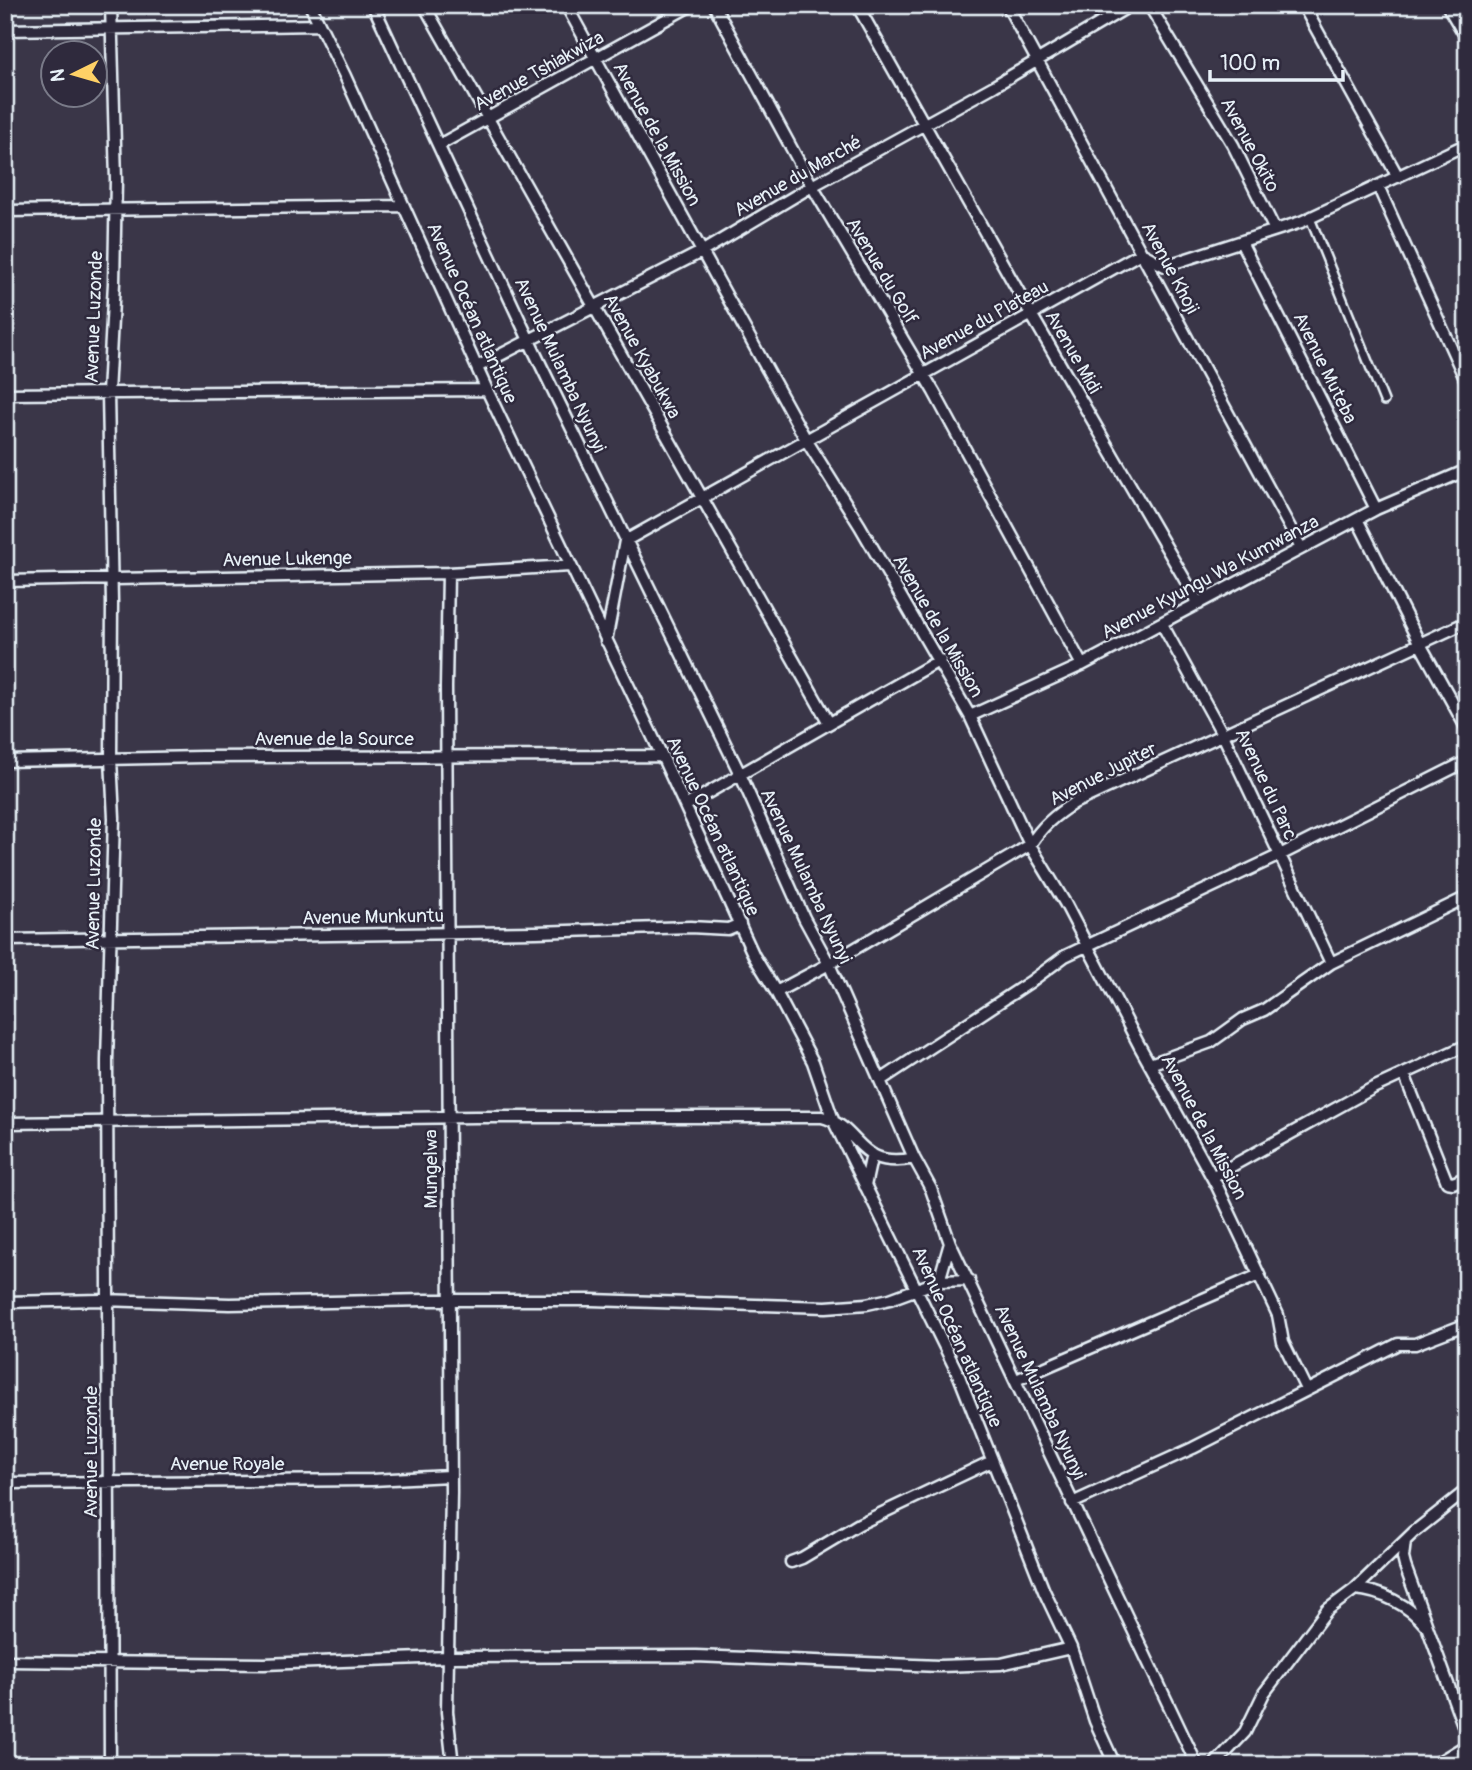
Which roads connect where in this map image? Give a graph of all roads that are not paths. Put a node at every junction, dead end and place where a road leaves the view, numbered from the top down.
1 (111, 5) edge
2 (310, 5) edge
3 (373, 5) edge
4 (424, 5) edge
5 (566, 5) edge
6 (692, 5) edge
7 (714, 5) edge
8 (857, 5) edge
9 (1007, 5) edge
10 (1131, 5) edge
11 (1149, 5) edge
12 (1303, 5) edge
13 (1447, 5) edge
14 (319, 25) junction
15 (112, 28) junction
16 (5, 30) edge
17 (1467, 39) edge
18 (596, 60) junction
19 (1037, 61) junction
20 (488, 118) junction
21 (924, 124) junction
22 (439, 145) junction
23 (1467, 145) edge
24 (1398, 177) junction
25 (812, 186) junction
26 (1378, 186) junction
27 (403, 205) junction
28 (115, 208) junction
29 (5, 211) edge
30 (1310, 218) junction
31 (1275, 230) junction
32 (1241, 242) junction
33 (703, 251) junction
34 (1141, 253) junction
35 (595, 307) junction
36 (1031, 314) junction
37 (529, 340) junction
38 (477, 367) junction
39 (923, 374) junction
40 (1467, 383) edge
41 (486, 390) junction
42 (108, 393) junction
43 (5, 394) edge
44 (1384, 401) dead end
45 (806, 438) junction
46 (1467, 470) edge
47 (700, 498) junction
48 (1376, 509) junction
49 (1357, 519) junction
50 (625, 541) junction
51 (1301, 548) junction
52 (570, 566) junction
53 (448, 573) junction
54 (110, 580) junction
55 (5, 581) edge
56 (1199, 604) junction
57 (1467, 622) edge
58 (1162, 624) junction
59 (606, 642) junction
60 (1420, 644) junction
61 (940, 660) junction
62 (1082, 665) junction
63 (970, 716) junction
64 (829, 723) junction
65 (1467, 729) edge
66 (1223, 735) junction
67 (662, 756) junction
68 (446, 757) junction
69 (111, 760) junction
70 (5, 761) edge
71 (1467, 761) edge
72 (740, 774) junction
73 (685, 806) junction
74 (1030, 845) junction
75 (1280, 855) junction
76 (1467, 897) edge
77 (740, 924) junction
78 (448, 934) junction
79 (110, 938) junction
80 (5, 940) edge
81 (1086, 945) junction
82 (1331, 963) junction
83 (829, 964) junction
84 (776, 992) junction
85 (1467, 1045) edge
86 (1150, 1064) junction
87 (1404, 1074) junction
88 (881, 1080) junction
89 (449, 1118) junction
90 (833, 1120) junction
91 (107, 1122) junction
92 (5, 1123) edge
93 (872, 1154) junction
94 (914, 1158) junction
95 (1212, 1177) junction
96 (1467, 1177) edge
97 (865, 1186) junction
98 (950, 1243) junction
99 (1259, 1275) junction
100 (969, 1280) junction
101 (939, 1281) junction
102 (918, 1290) junction
103 (450, 1299) junction
104 (108, 1301) junction
105 (5, 1302) edge
106 (1467, 1324) edge
107 (1016, 1380) junction
108 (1306, 1389) junction
109 (992, 1461) junction
110 (449, 1476) junction
111 (109, 1482) junction
112 (5, 1483) edge
113 (1467, 1490) edge
114 (1072, 1503) junction
115 (1405, 1540) junction
116 (791, 1562) dead end
117 (1355, 1589) junction
118 (1429, 1629) junction
119 (1071, 1648) junction
120 (448, 1657) junction
121 (5, 1661) edge
122 (110, 1663) junction
123 (1467, 1736) edge
124 (1467, 1745) edge
125 (110, 1765) edge
126 (453, 1765) edge
127 (1115, 1765) edge
128 (1197, 1765) edge
129 (1214, 1765) edge
130 (1434, 1765) edge

1 - 15 street, Avenue Luzonde
2 - 14 street, Avenue Océan atlantique
3 - 22 street, Avenue Mulamba Nyunyi
4 - 20 street, Avenue Kyabukwa
5 - 18 street, Avenue de la Mission
6 - 18 street, Avenue Tshiakwiza
7 - 25 street, Avenue du Golf
8 - 21 street, Avenue Midi
9 - 19 street, Avenue Khoji
10 - 19 street, Avenue du Marché
11 - 31 street, Avenue Okito
12 - 24 street
13 - 17 street
14 - 15 street
14 - 27 street, Avenue Océan atlantique
15 - 16 street
15 - 28 street, Avenue Luzonde
18 - 20 street, Avenue Tshiakwiza
18 - 33 street, Avenue de la Mission
19 - 21 street, Avenue du Marché
19 - 34 street, Avenue Khoji
20 - 22 street, Avenue Tshiakwiza
20 - 35 street, Avenue Kyabukwa
21 - 25 street, Avenue du Marché
21 - 36 street, Avenue Midi
22 - 37 street, Avenue Mulamba Nyunyi
23 - 24 street
24 - 26 street
25 - 33 street, Avenue du Marché
25 - 39 street, Avenue du Golf
26 - 30 street
26 - 40 street
27 - 28 street
27 - 38 street, Avenue Océan atlantique
28 - 29 street
28 - 42 street, Avenue Luzonde
30 - 31 street
30 - 44 street
31 - 32 street
32 - 34 street
32 - 48 street, Avenue Muteba
33 - 35 street, Avenue du Marché
33 - 45 street, Avenue de la Mission
34 - 36 street, Avenue du Plateau
34 - 51 street, Avenue Khoji
35 - 37 street, Avenue du Marché
35 - 47 street, Avenue Kyabukwa
36 - 39 street, Avenue du Plateau
36 - 56 street, Avenue Midi
37 - 38 street, Avenue du Marché
37 - 50 street, Avenue Mulamba Nyunyi
38 - 41 street, Avenue Océan atlantique
39 - 45 street, Avenue du Plateau
39 - 62 street, Avenue du Golf
41 - 42 street
41 - 52 street, Avenue Océan atlantique
42 - 43 street
42 - 54 street, Avenue Luzonde
45 - 47 street, Avenue du Plateau
45 - 61 street, Avenue de la Mission
46 - 48 street, Avenue Kyungu Wa Kumwanza
47 - 50 street, Avenue du Plateau
47 - 64 street, Avenue Kyabukwa
48 - 49 street, Avenue Kyungu Wa Kumwanza
49 - 51 street, Avenue Kyungu Wa Kumwanza
49 - 60 street
50 - 59 street
50 - 72 street, Avenue Mulamba Nyunyi
51 - 56 street, Avenue Kyungu Wa Kumwanza
52 - 53 street, Avenue Lukenge
52 - 59 street, Avenue Océan atlantique
53 - 54 street, Avenue Lukenge
53 - 68 street, Mungelwa
54 - 55 street, Avenue Lukenge
54 - 69 street, Avenue Luzonde
56 - 58 street, Avenue Kyungu Wa Kumwanza
57 - 60 street, Avenue Jupiter
58 - 62 street, Avenue Kyungu Wa Kumwanza
58 - 66 street, Avenue du Parc
59 - 67 street, Avenue Océan atlantique
60 - 65 street
60 - 66 street, Avenue Jupiter
61 - 63 street, Avenue de la Mission
61 - 64 street
62 - 63 street, Avenue Kyungu Wa Kumwanza
63 - 74 street, Avenue de la Mission
64 - 72 street
66 - 74 street, Avenue Jupiter
66 - 75 street, Avenue du Parc
67 - 68 street, Avenue de la Source
67 - 73 street, Avenue Océan atlantique
68 - 69 street, Avenue de la Source
68 - 78 street, Mungelwa
69 - 70 street, Avenue de la Source
69 - 79 street, Avenue Luzonde
71 - 75 street
72 - 73 street
72 - 83 street, Avenue Mulamba Nyunyi
73 - 77 street, Avenue Océan atlantique
74 - 81 street, Avenue de la Mission
74 - 83 street, Avenue Jupiter
75 - 81 street
75 - 82 street, Avenue du Parc
76 - 82 street
77 - 78 street, Avenue Munkuntu
77 - 84 street, Avenue Océan atlantique
78 - 79 street, Avenue Munkuntu
78 - 89 street, Mungelwa
79 - 80 street, Avenue Munkuntu
79 - 91 street, Avenue Luzonde
81 - 86 street, Avenue de la Mission
81 - 88 street
82 - 86 street
83 - 84 street, Avenue Jupiter
83 - 88 street, Avenue Mulamba Nyunyi
84 - 90 street, Avenue Océan atlantique
85 - 87 street
86 - 95 street, Avenue de la Mission
87 - 95 street
87 - 96 street
88 - 94 street, Avenue Mulamba Nyunyi
89 - 90 street
89 - 91 street
89 - 103 street, Mungelwa
90 - 93 street
90 - 97 street, Avenue Océan atlantique
91 - 92 street
91 - 104 street, Avenue Luzonde
93 - 94 street
93 - 97 street
94 - 98 street, Avenue Mulamba Nyunyi
95 - 99 street, Avenue de la Mission
97 - 102 street, Avenue Océan atlantique
98 - 100 street, Avenue Mulamba Nyunyi
98 - 101 street
99 - 107 street
99 - 108 street, Avenue de la Mission
100 - 101 street
100 - 107 street, Avenue Mulamba Nyunyi
101 - 102 street
102 - 103 street
102 - 109 street, Avenue Océan atlantique
103 - 104 street
103 - 110 street, Mungelwa
104 - 105 street
104 - 111 street, Avenue Luzonde
106 - 108 street
107 - 114 street, Avenue Mulamba Nyunyi
108 - 114 street
109 - 116 street
109 - 119 street, Avenue Océan atlantique
110 - 111 street, Avenue Royale
110 - 120 street, Mungelwa
111 - 112 street, Avenue Royale
111 - 122 street, Avenue Luzonde
113 - 115 street
114 - 128 street, Avenue Mulamba Nyunyi
115 - 117 street
115 - 118 street
117 - 118 street
117 - 129 street
118 - 123 street
119 - 120 street
119 - 127 street, Avenue Océan atlantique
120 - 122 street
120 - 126 street, Mungelwa
121 - 122 street
122 - 125 street, Avenue Luzonde
124 - 130 street

